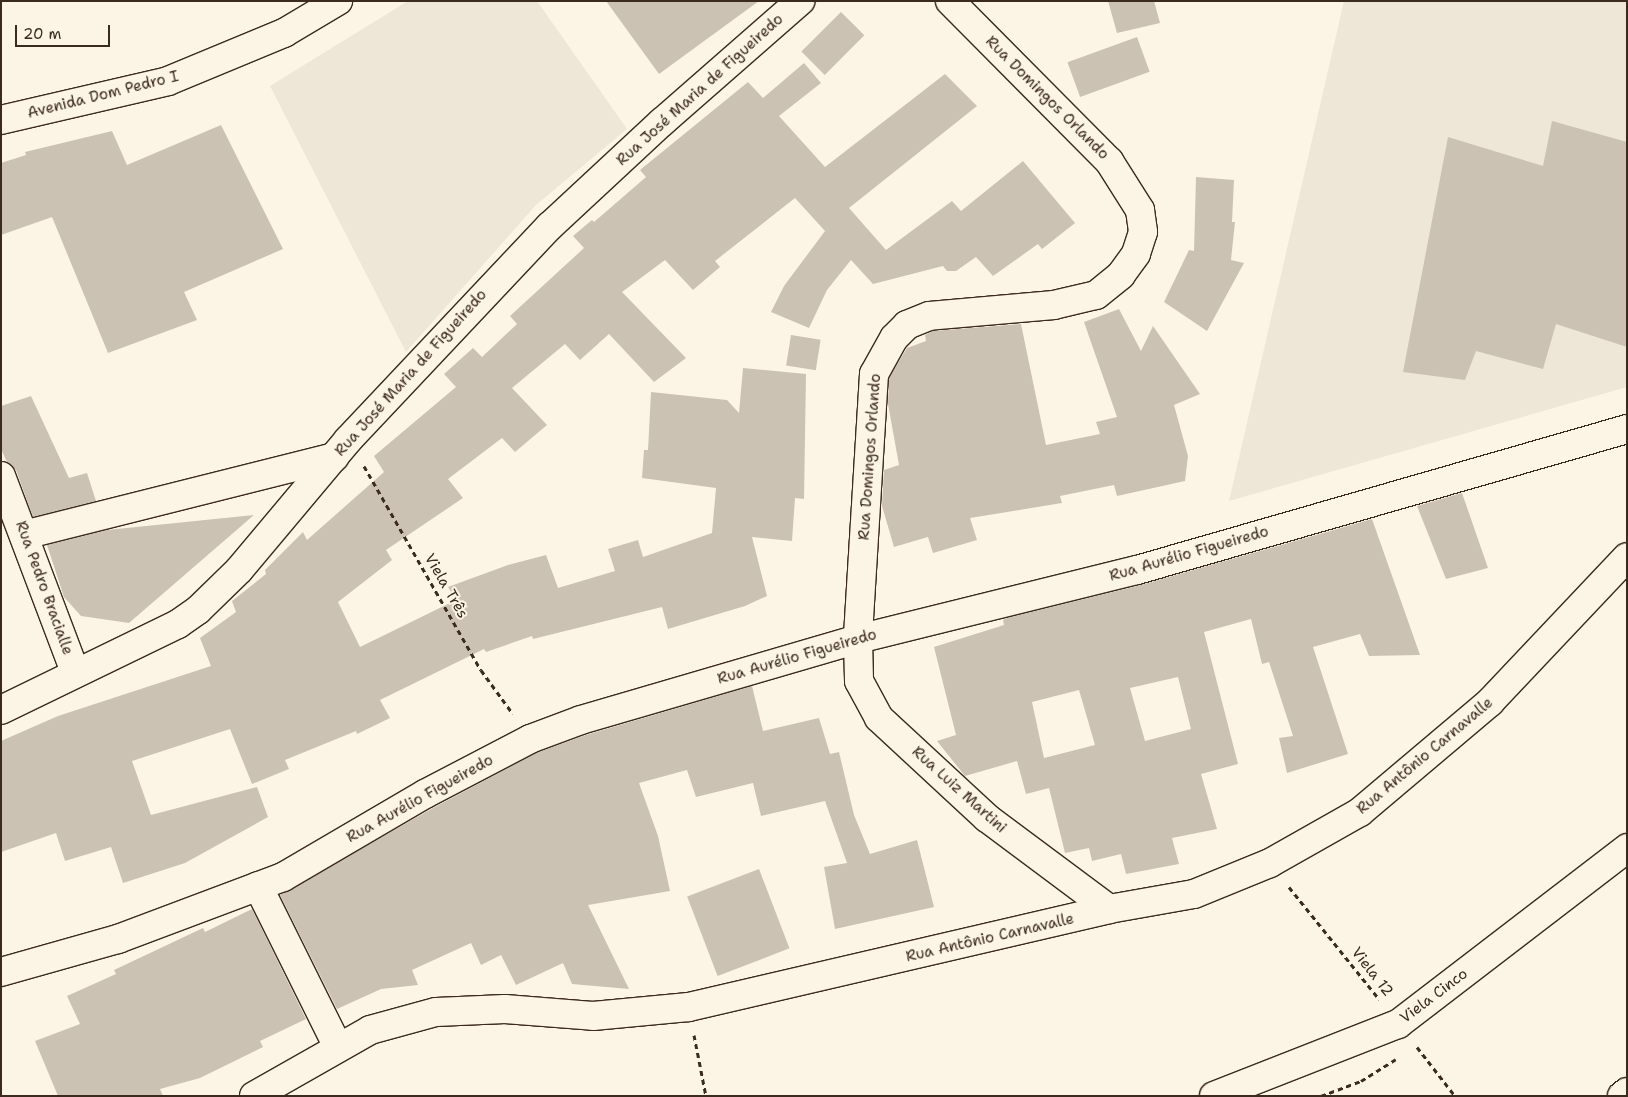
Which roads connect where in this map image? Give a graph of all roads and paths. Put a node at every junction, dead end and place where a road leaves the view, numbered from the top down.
1 (338, 1) edge
2 (800, 1) edge
3 (950, 1) edge
4 (1, 120) edge
5 (1627, 429) edge
6 (341, 449) junction
7 (1, 476) edge
8 (24, 535) junction
9 (1627, 557) edge
10 (858, 638) junction
11 (75, 672) junction
12 (1, 710) edge
13 (530, 739) junction
14 (1627, 848) edge
15 (1270, 863) junction
16 (258, 886) junction
17 (1109, 910) junction
18 (1, 972) edge
19 (689, 1007) junction
20 (1398, 1024) junction
21 (338, 1047) junction
22 (1627, 1092) edge
23 (254, 1096) edge
24 (706, 1096) edge
25 (1214, 1096) edge
26 (1455, 1096) edge
27 (1622, 1096) edge

1 - 4 street, Avenida Dom Pedro I
2 - 6 street, Rua José Maria de Figueiredo
3 - 10 street, Rua Domingos Orlando
5 - 10 street, Rua Aurélio Figueiredo
6 - 8 street
6 - 11 street, Rua José Maria de Figueiredo
6 - 13 path, Viela Três
7 - 8 street, Rua Pedro Bracialle
8 - 11 street, Rua Pedro Bracialle
9 - 15 street, Rua Antônio Carnavalle
10 - 13 street, Rua Aurélio Figueiredo
10 - 17 street, Rua Luiz Martini
11 - 12 street, Rua José Maria de Figueiredo
13 - 16 street, Rua Aurélio Figueiredo
14 - 20 street, Viela Cinco
15 - 17 street, Rua Antônio Carnavalle
15 - 20 path, Viela 12
16 - 18 street, Rua Aurélio Figueiredo
16 - 21 street
17 - 19 street, Rua Antônio Carnavalle
19 - 21 street, Rua Antônio Carnavalle
19 - 24 path
20 - 25 street, Viela Cinco
20 - 26 path, Viela 12
21 - 23 street, Rua Antônio Carnavalle
22 - 27 street

